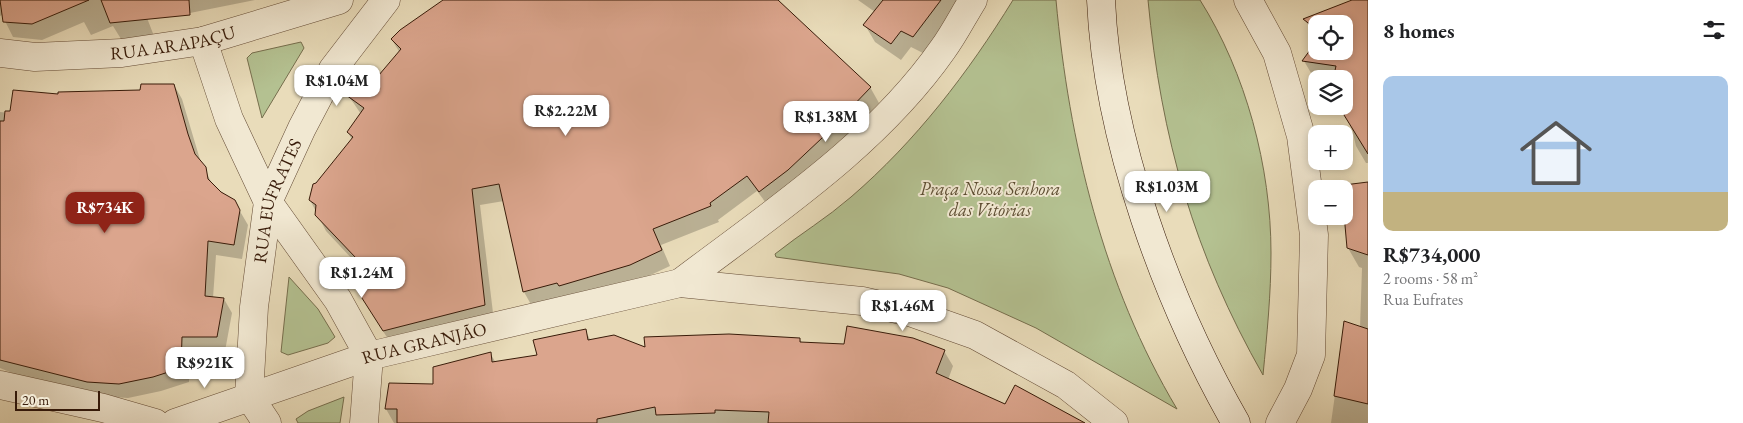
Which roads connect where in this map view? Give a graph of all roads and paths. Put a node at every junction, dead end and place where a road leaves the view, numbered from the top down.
1 (339, 0) edge
2 (386, 0) edge
3 (973, 0) edge
4 (1101, 0) edge
5 (1248, 0) edge
6 (203, 41) junction
7 (0, 53) edge
8 (268, 202) junction
9 (680, 283) junction
10 (369, 356) junction
11 (0, 385) edge
12 (249, 396) junction
13 (155, 423) edge
14 (175, 423) edge
15 (267, 423) edge
16 (364, 423) edge
17 (1114, 423) edge
18 (1236, 423) edge
19 (1280, 423) edge

1 - 6 street, RUA ARAPAÇU
2 - 8 street, RUA EUFRATES
3 - 9 street
4 - 18 street
5 - 19 street
6 - 7 street, RUA ARAPAÇU
6 - 8 street
8 - 10 street
8 - 12 street, RUA EUFRATES
9 - 10 street, RUA GRANJÃO
9 - 17 street
10 - 12 street, RUA GRANJÃO
10 - 16 street
11 - 13 street
12 - 14 street, RUA GRANJÃO
12 - 15 street

